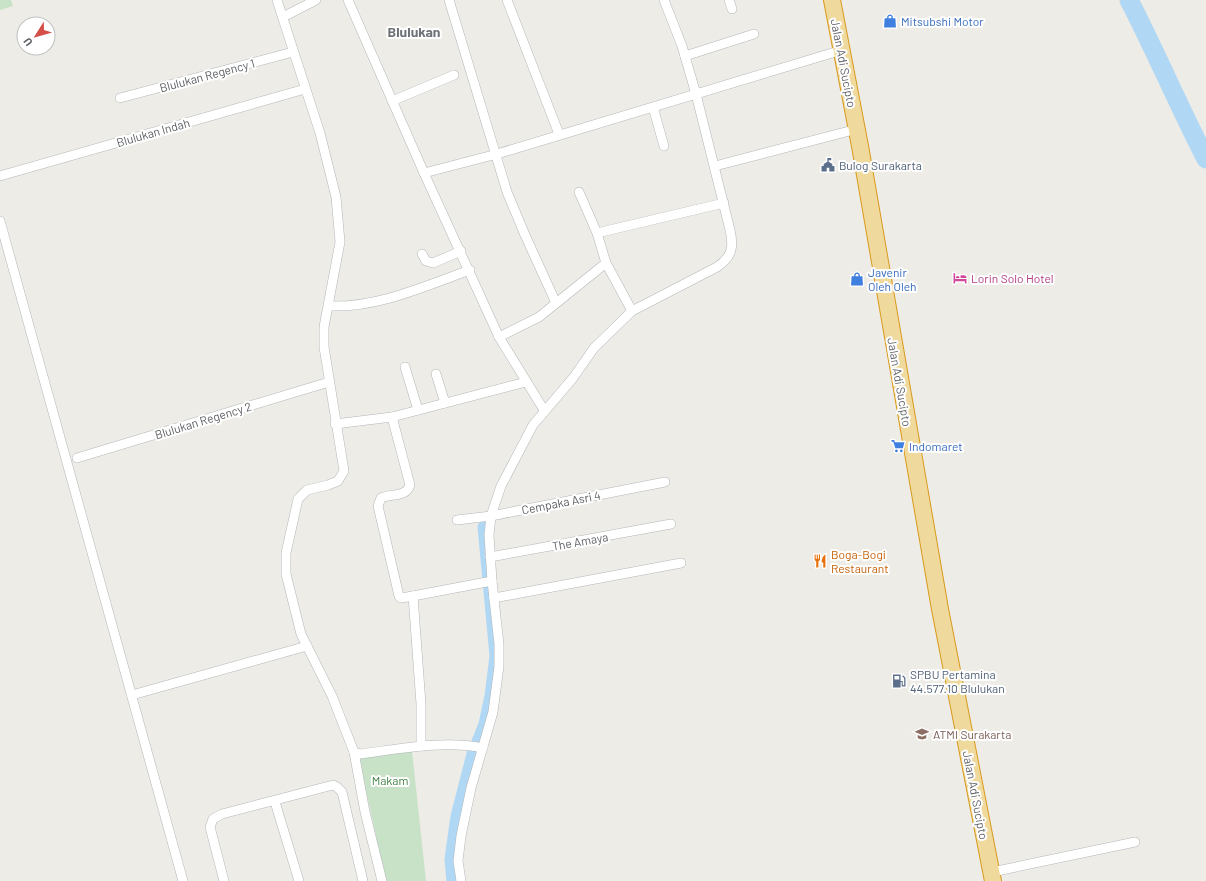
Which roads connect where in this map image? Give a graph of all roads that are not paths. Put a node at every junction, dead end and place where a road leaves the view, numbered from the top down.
1 (277, 0) edge
2 (316, 0) edge
3 (348, 0) edge
4 (449, 0) edge
5 (507, 0) edge
6 (664, 0) edge
7 (729, 0) edge
8 (832, 0) edge
9 (732, 9) dead end
10 (283, 17) junction
11 (754, 34) dead end
12 (842, 50) junction
13 (293, 52) junction
14 (685, 56) junction
15 (454, 75) dead end
16 (306, 89) junction
17 (696, 94) junction
18 (120, 98) dead end
19 (392, 100) junction
20 (653, 107) junction
21 (857, 130) junction
22 (559, 134) junction
23 (664, 146) dead end
24 (497, 154) junction
25 (715, 166) junction
26 (424, 173) junction
27 (0, 176) edge
28 (579, 192) dead end
29 (724, 203) junction
30 (0, 221) edge
31 (597, 233) junction
32 (461, 251) junction
33 (422, 254) dead end
34 (606, 263) junction
35 (470, 270) junction
36 (556, 303) junction
37 (329, 306) junction
38 (632, 311) junction
39 (499, 337) junction
40 (405, 366) dead end
41 (436, 374) dead end
42 (329, 382) junction
43 (526, 382) junction
44 (445, 403) junction
45 (418, 410) junction
46 (544, 410) junction
47 (392, 417) junction
48 (335, 424) junction
49 (76, 458) dead end
50 (665, 482) dead end
51 (491, 516) junction
52 (457, 520) dead end
53 (670, 524) dead end
54 (490, 557) junction
55 (681, 562) dead end
56 (488, 582) junction
57 (413, 596) junction
58 (494, 598) junction
59 (307, 646) junction
60 (132, 695) junction
61 (421, 746) junction
62 (481, 748) junction
63 (354, 752) junction
64 (275, 802) junction
65 (1135, 842) dead end
66 (992, 877) edge
67 (183, 881) edge
68 (224, 881) edge
69 (299, 881) edge
70 (363, 881) edge
71 (382, 881) edge
72 (461, 881) edge

1 - 10 street
2 - 10 street
3 - 19 street
4 - 24 street
5 - 22 street
6 - 14 street
7 - 9 street
8 - 12 highway, Jalan Adi Sucipto
10 - 13 street
11 - 14 street
12 - 17 street
12 - 21 highway, Jalan Adi Sucipto
13 - 16 street
13 - 18 street, Blulukan Regency 1
14 - 17 street
15 - 19 street
16 - 27 street, Blulukan Indah
16 - 37 street
17 - 20 street
17 - 25 street
19 - 26 street
20 - 22 street
20 - 23 street
21 - 25 street
21 - 66 highway, Jalan Adi Sucipto
22 - 24 street
24 - 26 street
24 - 36 street
25 - 29 street
26 - 32 street
28 - 31 street
29 - 31 street
29 - 38 street
30 - 60 street
31 - 34 street
32 - 33 street
32 - 35 street
34 - 36 street
34 - 38 street
35 - 37 street
35 - 39 street
36 - 39 street
37 - 42 street
38 - 46 street
39 - 43 street
40 - 45 street
41 - 44 street
42 - 48 street
42 - 49 street, Blulukan Regency 2
43 - 44 street
43 - 46 street
44 - 45 street
45 - 47 street
46 - 51 street
47 - 48 street
47 - 57 street
48 - 59 street
50 - 51 street, Cempaka Asri 4
51 - 52 street, Cempaka Asri 4
51 - 54 street
53 - 54 street, The Amaya
54 - 56 street
55 - 58 street
56 - 57 street
56 - 58 street
57 - 61 street
58 - 62 street
59 - 60 street
59 - 63 street
60 - 67 street
61 - 62 street
61 - 63 street
62 - 72 street
63 - 71 street
64 - 68 street
64 - 69 street
64 - 70 street
65 - 66 street

